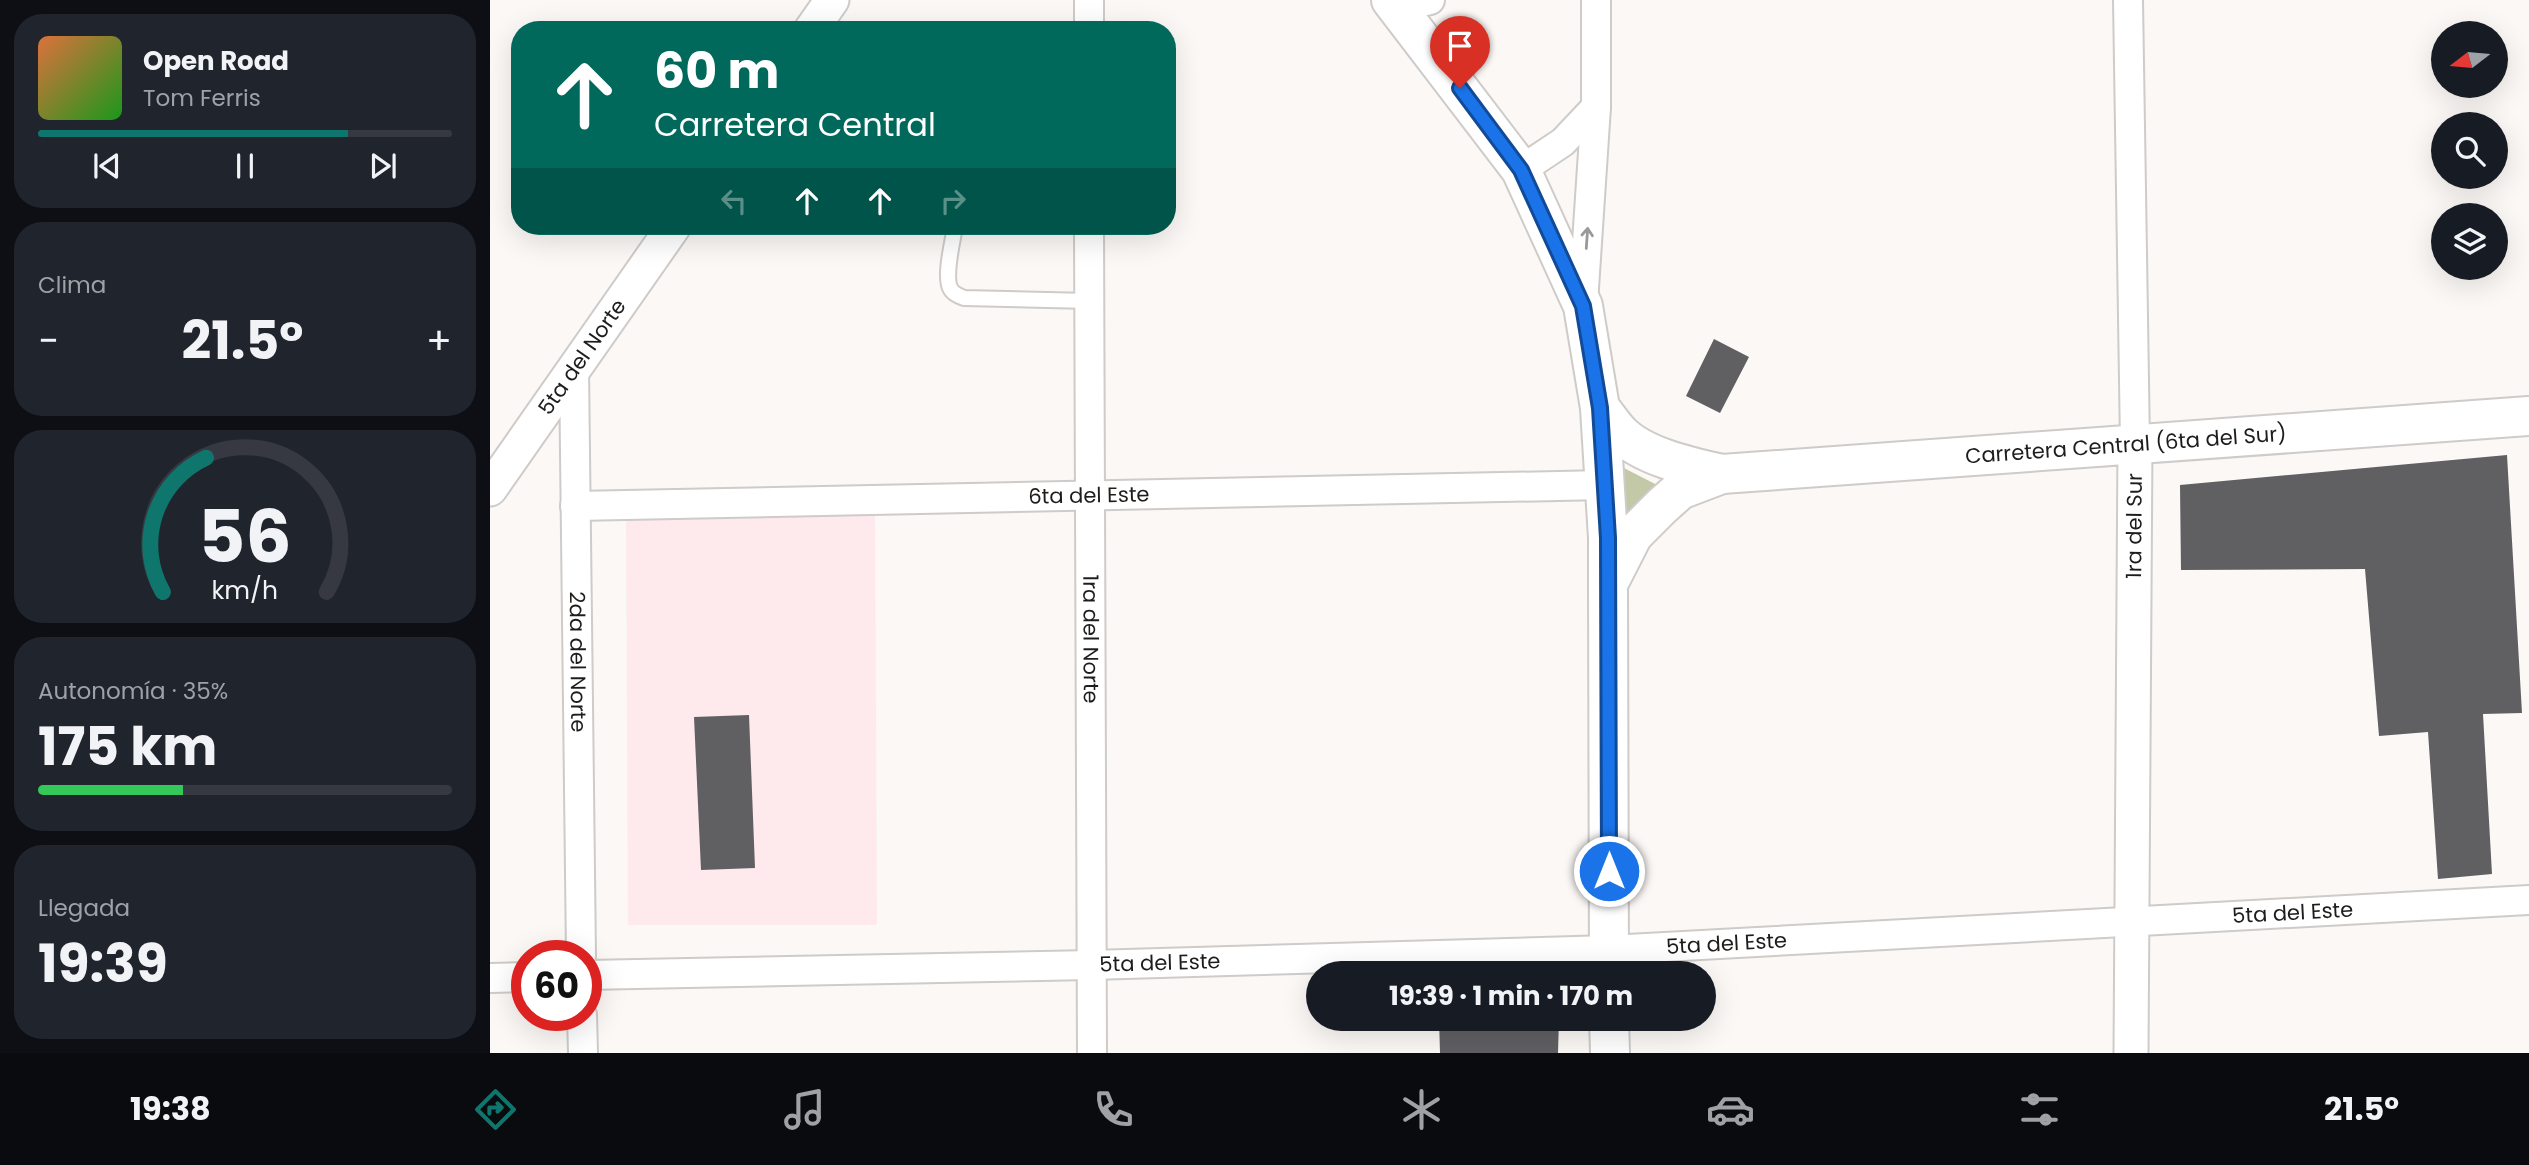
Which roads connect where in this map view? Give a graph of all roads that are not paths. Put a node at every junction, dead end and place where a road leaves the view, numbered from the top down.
1 (832, 0) edge
2 (1089, 0) edge
3 (1596, 0) edge
4 (2128, 0) edge
5 (1406, 2) edge
6 (817, 21) edge
7 (1089, 21) edge
8 (1596, 107) junction
9 (1521, 170) junction
10 (668, 235) edge
11 (954, 235) edge
12 (1090, 235) edge
13 (1090, 301) junction
14 (1583, 306) junction
15 (574, 368) junction
16 (1600, 408) junction
17 (2529, 416) edge
18 (2135, 444) junction
19 (1722, 474) junction
20 (1605, 485) junction
21 (490, 488) edge
22 (1090, 497) junction
23 (575, 506) junction
24 (1608, 584) junction
25 (2529, 900) edge
26 (2132, 922) junction
27 (581, 940) edge
28 (1609, 961) edge
29 (1306, 963) edge
30 (1091, 965) junction
31 (602, 975) edge
32 (511, 977) edge
33 (490, 978) edge
34 (582, 1031) edge
35 (1609, 1031) edge
36 (583, 1053) edge
37 (1091, 1053) edge
38 (1610, 1053) edge
39 (2131, 1053) edge

1 - 6 street
2 - 7 street
3 - 8 street
4 - 18 street, 1ra del Sur
5 - 9 main road
8 - 9 street
14 -> 8 street
9 - 14 main road
10 - 15 street, 5ta del Norte
11 - 13 lane
12 - 13 street, 1ra del Norte
13 - 22 street, 1ra del Norte
14 - 16 main road
15 - 21 street, 5ta del Norte
15 - 23 street, 2da del Norte
16 - 19 main road
16 - 20 main road
17 - 18 main road, Carretera Central (6ta del Sur)
18 - 19 main road, Carretera Central (6ta del Sur)
18 - 26 street, 1ra del Sur
19 - 24 main road
20 - 22 street, 6ta del Este
20 - 24 main road
22 - 23 street, 6ta del Este
22 - 30 street, 1ra del Norte
23 - 27 street, 2da del Norte
24 - 28 main road
25 - 26 street, 5ta del Este
26 - 28 street, 5ta del Este
26 - 39 street, 1ra del Sur
29 - 30 street, 5ta del Este
30 - 31 street, 5ta del Este
30 - 37 street, 1ra del Norte
32 - 33 street
34 - 36 street
35 - 38 main road

